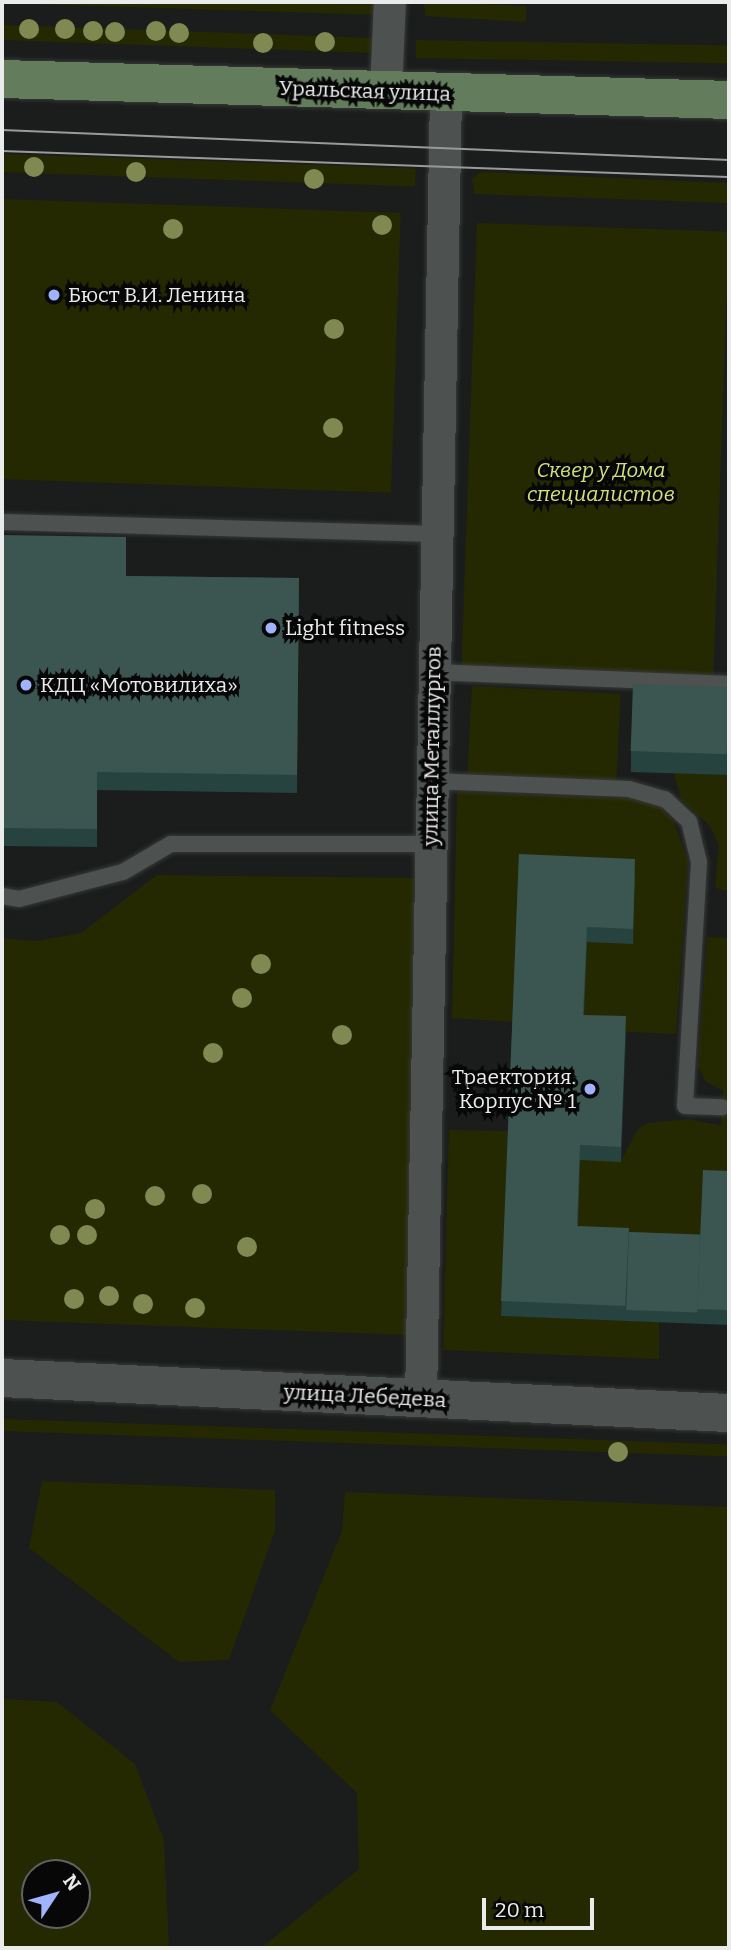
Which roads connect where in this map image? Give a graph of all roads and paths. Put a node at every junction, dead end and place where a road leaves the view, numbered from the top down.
1 (390, 2) edge
2 (2, 79) edge
3 (386, 92) junction
4 (446, 94) junction
5 (729, 100) edge
6 (2, 522) edge
7 (436, 534) junction
8 (433, 672) junction
9 (729, 684) edge
10 (431, 781) junction
11 (429, 844) junction
12 (2, 896) edge
13 (722, 1107) dead end
14 (2, 1378) edge
15 (421, 1398) junction
16 (729, 1413) edge

1 - 3 street
2 - 3 main road, Уральская улица
3 - 4 main road, Уральская улица
4 - 5 main road, Уральская улица
4 - 7 street, улица Металлургов
6 - 7 lane
7 - 8 street, улица Металлургов
8 - 9 lane
8 - 10 street, улица Металлургов
10 - 11 street, улица Металлургов
10 - 13 lane
11 - 12 lane
11 - 15 street, улица Металлургов
14 - 15 street, улица Лебедева
15 - 16 street, улица Лебедева

